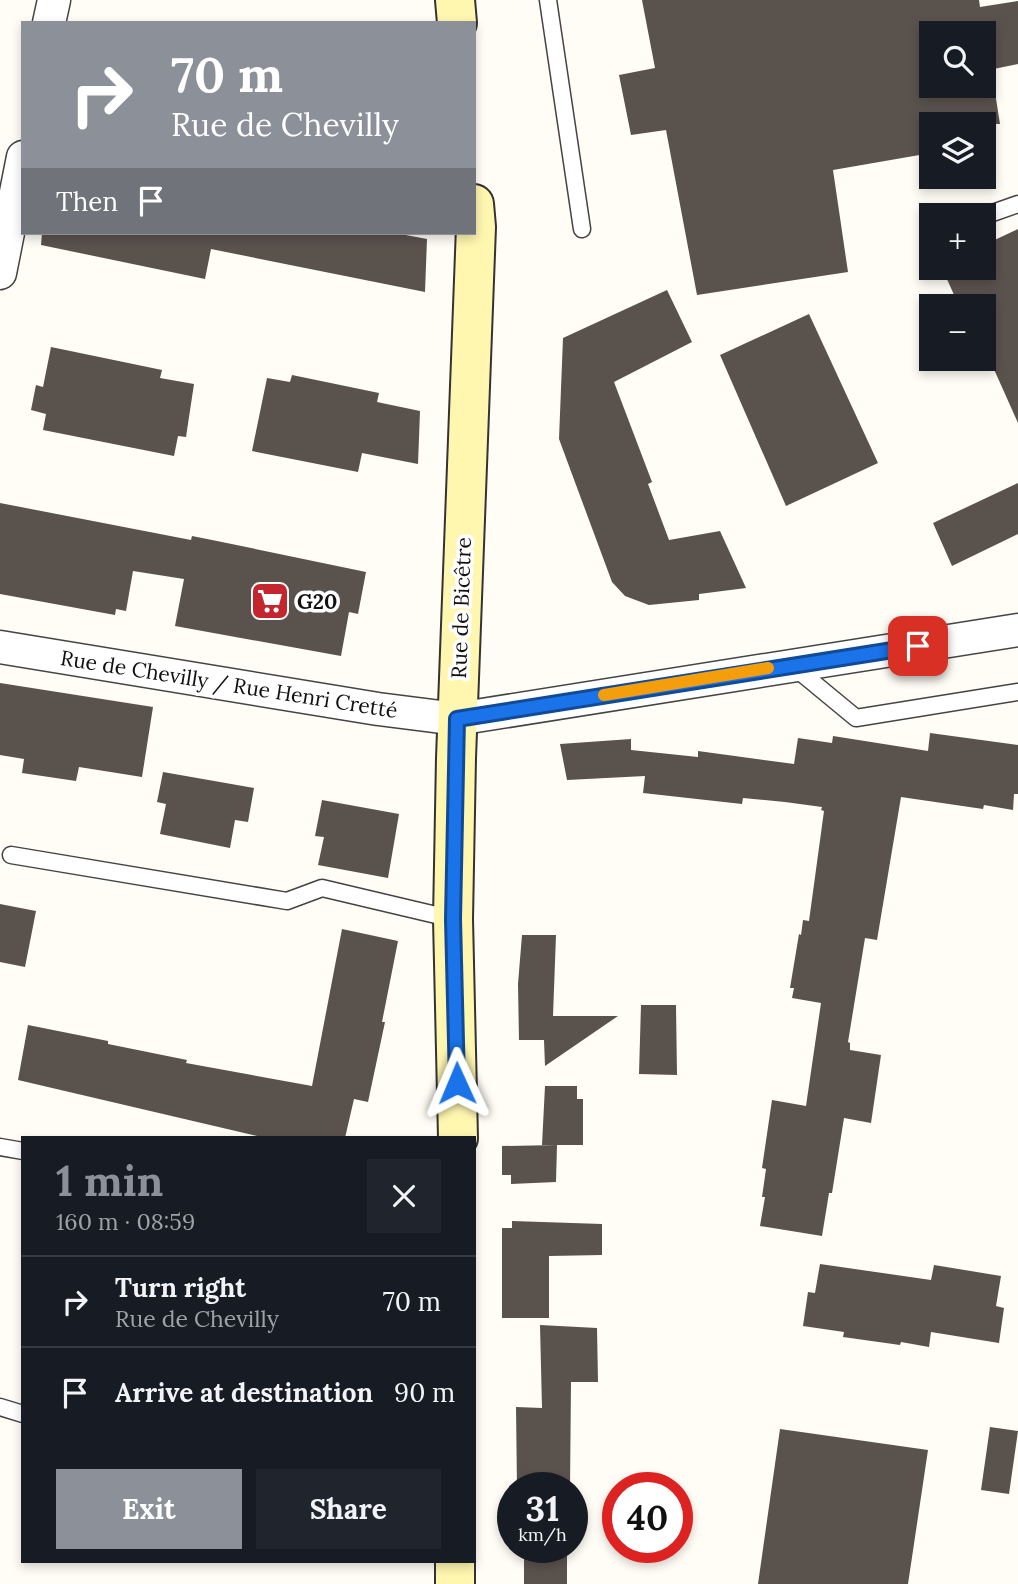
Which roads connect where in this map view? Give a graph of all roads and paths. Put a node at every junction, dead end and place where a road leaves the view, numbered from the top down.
1 (54, 0) edge
2 (454, 0) edge
3 (548, 0) edge
4 (49, 21) edge
5 (457, 21) edge
6 (21, 167) edge
7 (1018, 204) edge
8 (996, 212) edge
9 (476, 219) edge
10 (582, 229) dead end
11 (0, 273) edge
12 (1018, 630) edge
13 (0, 647) edge
14 (793, 665) junction
15 (1018, 692) edge
16 (457, 719) junction
17 (11, 855) dead end
18 (453, 919) junction
19 (458, 1136) edge
20 (0, 1147) edge
21 (21, 1151) edge
22 (0, 1406) edge
23 (21, 1413) edge
24 (455, 1563) edge
25 (455, 1584) edge

1 - 4 street
2 - 5 street
3 - 10 lane
6 - 11 street
7 - 8 lane
9 - 16 street, Rue de Bicêtre
12 - 14 street, Rue de Chevilly / Rue Henri Cretté
13 - 16 street, Rue de Chevilly / Rue Henri Cretté
14 - 15 lane
14 - 16 street, Rue de Chevilly / Rue Henri Cretté
16 - 18 street, Rue de Bicêtre
17 - 18 lane
18 - 19 street, Rue de Bicêtre
20 - 21 lane
22 - 23 lane
24 - 25 street

